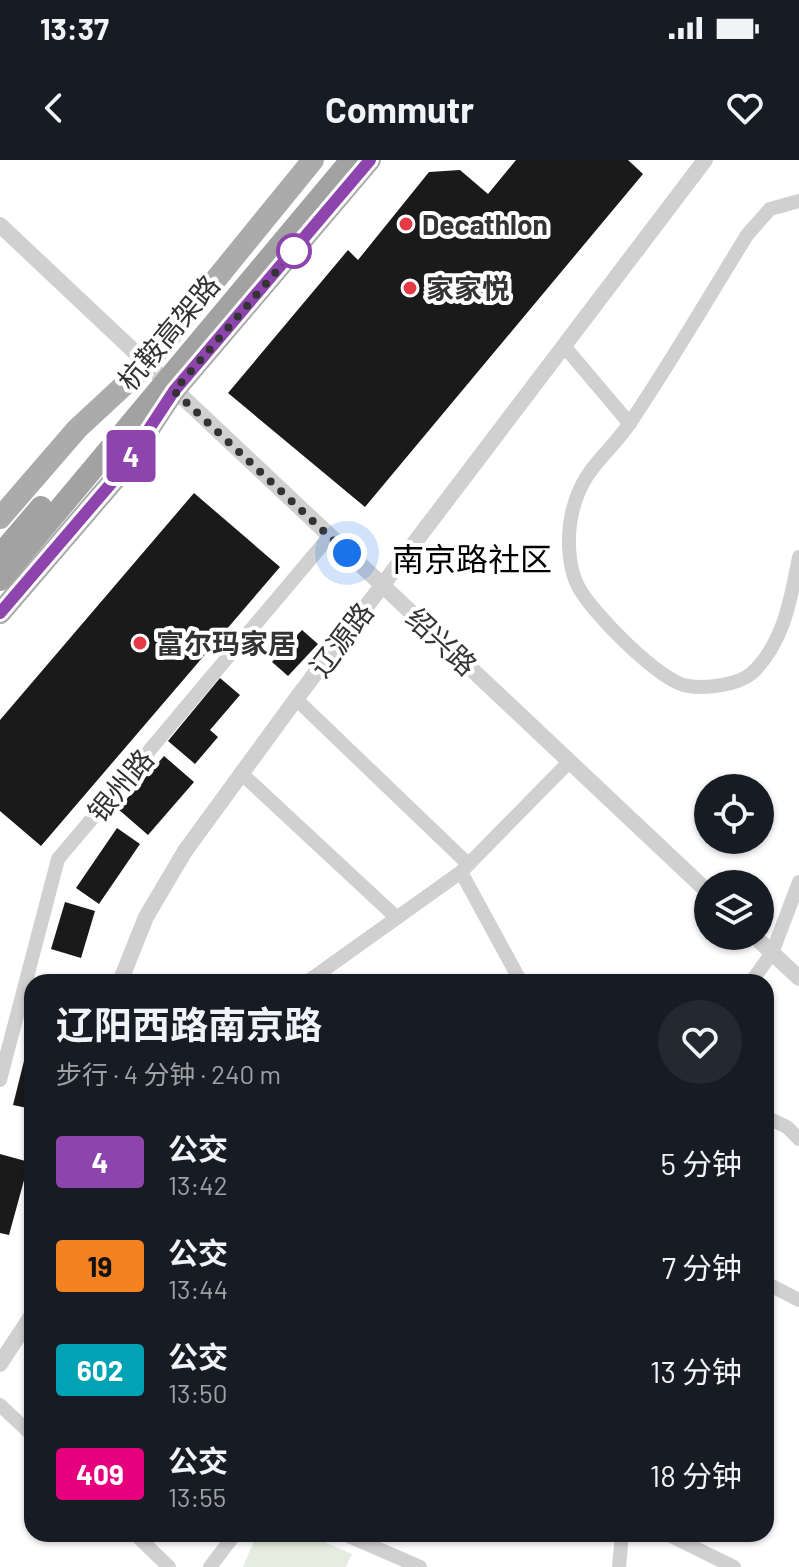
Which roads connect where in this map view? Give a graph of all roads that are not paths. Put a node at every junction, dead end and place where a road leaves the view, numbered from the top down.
1 (313, 160) edge
2 (332, 160) edge
3 (351, 160) edge
4 (370, 160) edge
5 (705, 160) edge
6 (799, 201) edge
7 (0, 225) edge
8 (564, 346) junction
9 (147, 364) junction
10 (174, 391) junction
11 (630, 424) junction
12 (0, 518) edge
13 (329, 537) junction
14 (0, 555) edge
15 (799, 557) edge
16 (0, 580) edge
17 (382, 585) junction
18 (795, 601) edge
19 (0, 613) edge
20 (296, 699) junction
21 (569, 762) junction
22 (241, 773) junction
23 (464, 868) junction
24 (694, 879) edge
25 (799, 882) edge
26 (397, 918) junction
27 (769, 950) edge
28 (772, 953) junction
29 (28, 974) edge
30 (126, 974) edge
31 (318, 974) edge
32 (517, 974) edge
33 (757, 974) edge
34 (799, 978) edge
35 (24, 989) edge
36 (0, 1080) edge
37 (774, 1121) edge
38 (799, 1139) edge
39 (774, 1287) edge
40 (799, 1300) edge
41 (24, 1327) edge
42 (0, 1364) edge
43 (0, 1405) edge
44 (24, 1428) edge
45 (143, 1542) edge
46 (229, 1542) edge
47 (362, 1542) edge
48 (621, 1542) edge
49 (683, 1542) edge
50 (169, 1567) edge
51 (210, 1567) edge
52 (420, 1567) edge
53 (619, 1567) edge
54 (734, 1567) edge

1 - 9 main road
2 - 14 highway, 杭鞍高架路, bridge
3 - 16 highway, 杭鞍高架路, bridge
4 - 10 main road
5 - 8 street, 辽源路
6 - 11 street
7 - 9 street, 绍兴路
8 - 11 street
8 - 17 street, 辽源路
9 - 10 street, 绍兴路
9 - 12 main road
10 - 13 street, 绍兴路
10 - 19 main road
11 - 18 street
13 - 17 street, 绍兴路
13 - 29 street, 银州路
15 - 18 street
17 - 20 street, 辽源路
17 - 21 street, 绍兴路
20 - 22 street, 辽源路
20 - 23 street
21 - 23 street
21 - 24 street, 绍兴路
22 - 26 street
22 - 30 street, 辽源路
23 - 26 street
23 - 32 street
25 - 28 street
26 - 31 street
27 - 28 street
28 - 33 street
28 - 34 street
35 - 36 street, 银州路
37 - 38 street
39 - 40 street
41 - 42 street
43 - 44 street
45 - 50 street
46 - 51 street
47 - 52 street
48 - 53 street
49 - 54 street

